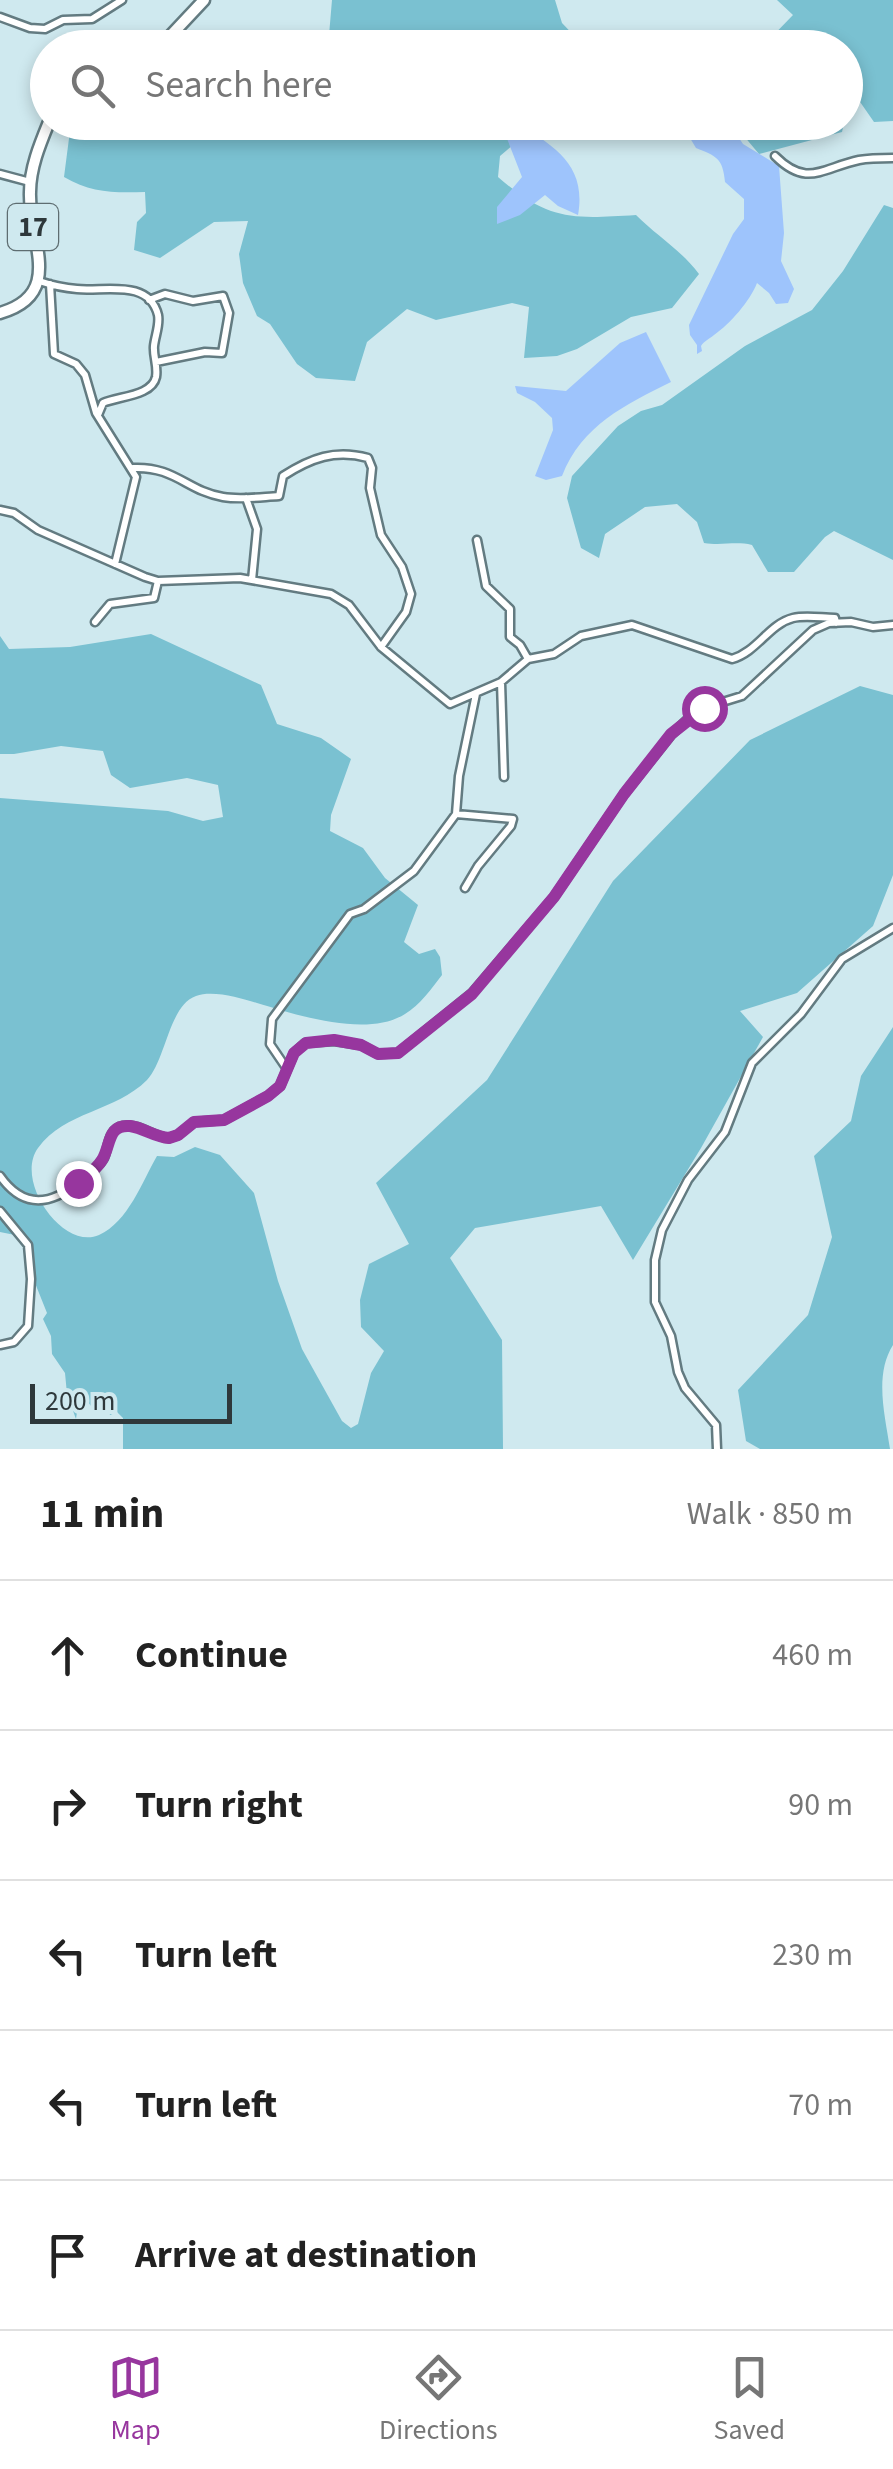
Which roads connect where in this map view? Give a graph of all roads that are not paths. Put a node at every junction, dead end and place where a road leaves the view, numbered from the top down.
1 (122, 0) edge
2 (197, 2) edge
3 (0, 17) edge
4 (174, 30) edge
5 (43, 140) edge
6 (774, 156) dead end
7 (893, 158) edge
8 (0, 174) edge
9 (30, 182) junction
10 (44, 283) junction
11 (149, 300) junction
12 (0, 313) edge
13 (156, 362) junction
14 (97, 416) junction
15 (133, 468) junction
16 (246, 498) junction
17 (0, 510) edge
18 (477, 540) dead end
19 (115, 564) junction
20 (252, 580) junction
21 (158, 581) junction
22 (95, 622) dead end
23 (836, 622) junction
24 (893, 625) edge
25 (381, 647) junction
26 (528, 659) junction
27 (501, 682) junction
28 (476, 692) junction
29 (504, 776) dead end
30 (456, 814) junction
31 (464, 888) dead end
32 (893, 928) edge
33 (287, 1069) junction
34 (0, 1176) edge
35 (0, 1211) edge
36 (0, 1345) edge
37 (717, 1449) edge

1 - 3 street
2 - 4 main road
5 - 9 main road, 17
6 - 7 street
8 - 9 street
9 - 10 main road, 17
10 - 11 street
10 - 12 main road, 17
10 - 14 street
11 - 13 street
11 - 13 street
13 - 14 street
14 - 15 street
15 - 16 street
15 - 19 street
16 - 20 street
16 - 25 street
17 - 19 street
18 - 26 street
19 - 21 street
20 - 21 street
20 - 25 street
21 - 22 street
23 - 24 street
23 - 26 street
23 - 33 street
25 - 28 street
26 - 27 street
27 - 28 street
27 - 29 street
28 - 30 street
30 - 31 street
30 - 33 street
32 - 37 street
33 - 34 street
35 - 36 street

